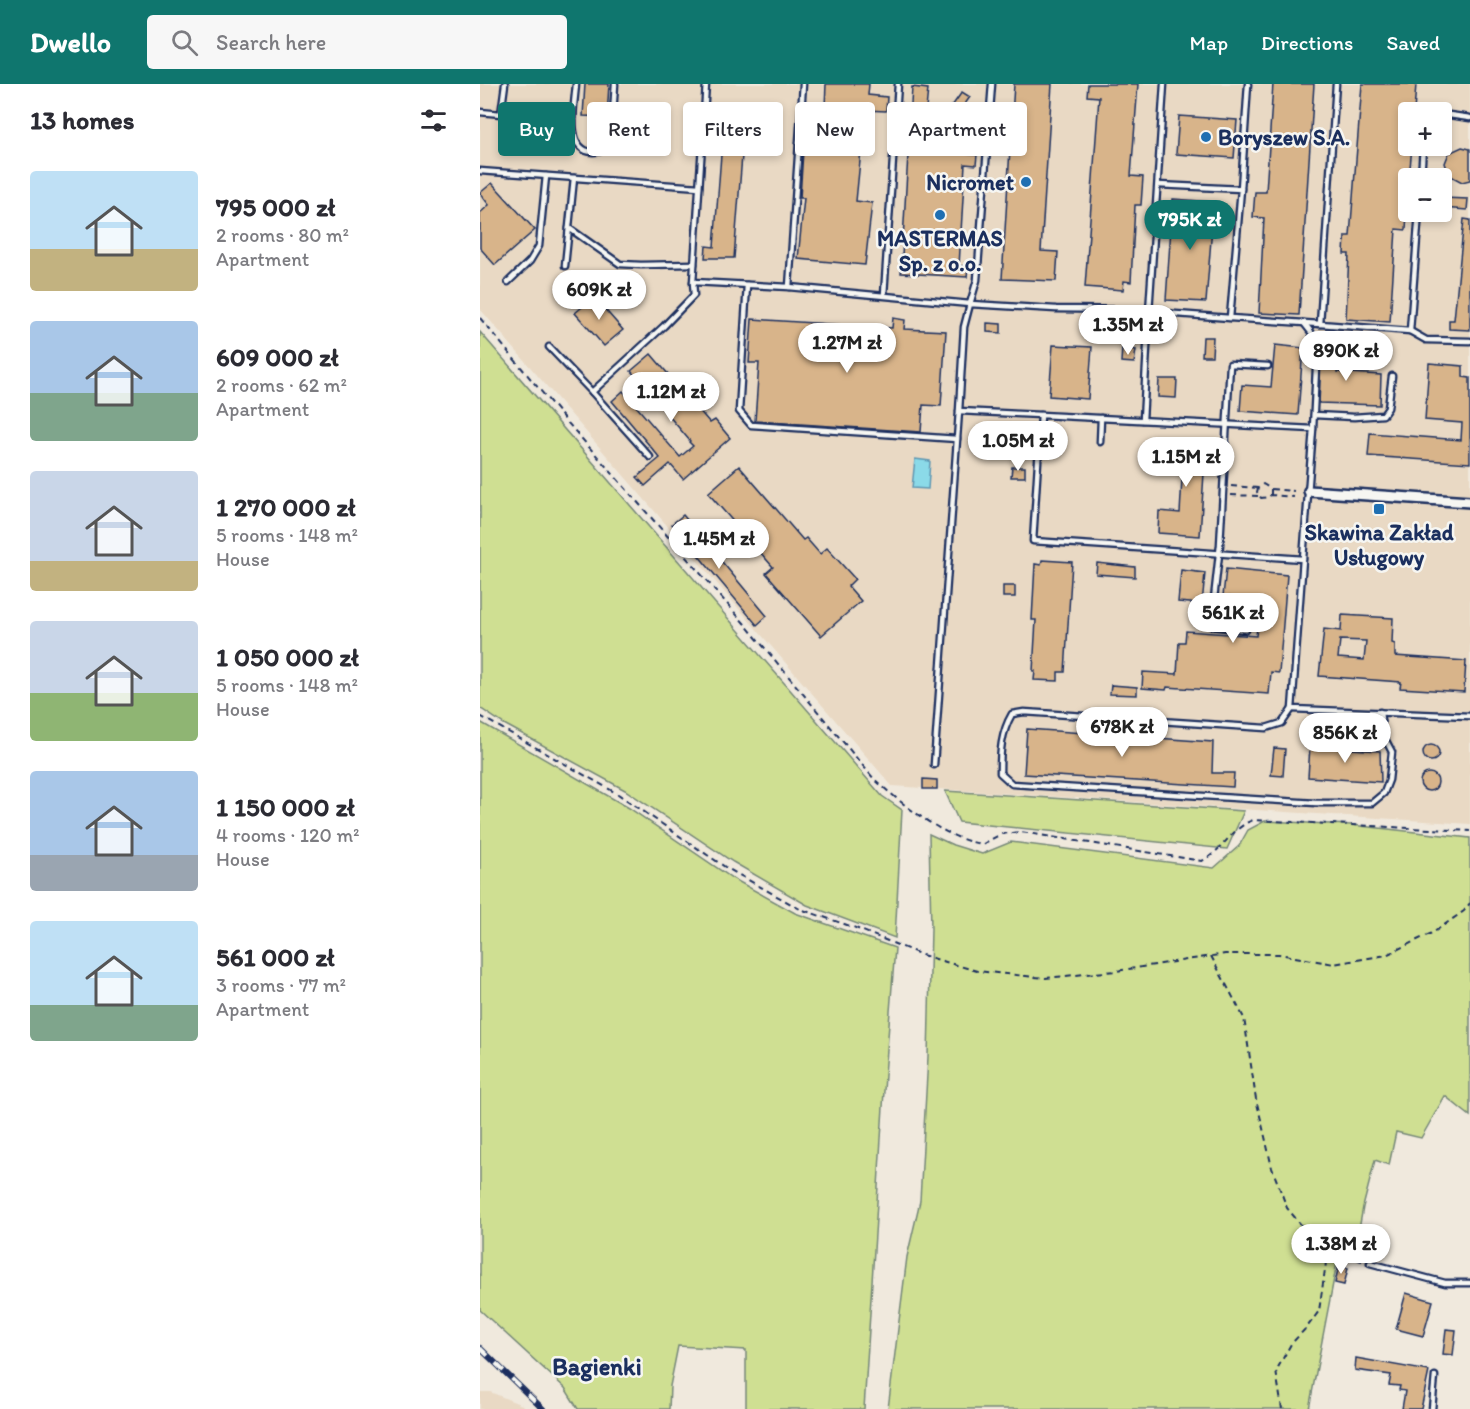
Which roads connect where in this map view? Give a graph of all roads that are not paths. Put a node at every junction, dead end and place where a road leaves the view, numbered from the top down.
1 (505, 84) edge
2 (576, 84) edge
3 (615, 84) edge
4 (706, 84) edge
5 (803, 84) edge
6 (898, 84) edge
7 (992, 84) edge
8 (1164, 84) edge
9 (1248, 84) edge
10 (1336, 84) edge
11 (480, 112) edge
12 (1452, 115) edge
13 (1470, 118) edge
14 (480, 171) edge
15 (546, 176) junction
16 (574, 178) junction
17 (1158, 184) junction
18 (699, 187) junction
19 (1241, 189) junction
20 (1418, 222) edge
21 (569, 228) junction
22 (694, 264) junction
23 (565, 266) dead end
24 (508, 282) dead end
25 (693, 282) junction
26 (747, 285) junction
27 (789, 287) junction
28 (884, 295) junction
29 (970, 304) junction
30 (1149, 312) junction
31 (1230, 318) junction
32 (1304, 323) junction
33 (1320, 324) junction
34 (1410, 331) junction
35 (1470, 341) edge
36 (549, 347) dead end
37 (1268, 366) dead end
38 (1392, 376) dead end
39 (592, 392) junction
40 (959, 411) junction
41 (1041, 415) junction
42 (1314, 415) junction
43 (1101, 418) junction
44 (1143, 420) junction
45 (1228, 425) junction
46 (1313, 429) junction
47 (957, 439) junction
48 (1100, 442) dead end
49 (650, 457) dead end
50 (1309, 491) junction
51 (1470, 502) edge
52 (1219, 553) junction
53 (1303, 559) junction
54 (1246, 630) dead end
55 (1292, 709) junction
56 (1380, 712) junction
57 (1470, 716) edge
58 (934, 765) dead end
59 (1370, 1263) road end
60 (1470, 1283) edge
61 (1435, 1376) dead end
62 (1432, 1409) edge

1 - 11 lane
2 - 3 lane
4 - 18 lane
5 - 27 lane
6 - 28 lane
7 - 29 lane
8 - 17 lane
9 - 19 lane
10 - 33 lane
12 - 13 lane
14 - 15 lane
15 - 16 lane
15 - 24 lane
16 - 18 lane
16 - 21 lane
17 - 19 lane
17 - 30 lane
18 - 22 lane
19 - 31 lane
20 - 34 lane
21 - 22 lane
21 - 23 lane
22 - 25 lane
25 - 26 lane
25 - 39 lane
26 - 27 lane
26 - 47 lane
27 - 28 lane
28 - 29 lane
29 - 30 lane
29 - 40 lane
30 - 31 lane
30 - 44 lane
31 - 32 lane
32 - 33 lane
32 - 42 lane
33 - 34 lane
34 - 35 lane
36 - 39 lane
37 - 45 lane
38 - 42 lane
39 - 49 lane
40 - 41 lane
40 - 47 lane
41 - 43 lane
41 - 52 lane
42 - 46 lane
43 - 44 lane
43 - 48 lane
44 - 45 lane
45 - 46 lane
45 - 52 lane
46 - 50 lane
47 - 58 lane
50 - 51 street
50 - 53 lane
52 - 53 lane
52 - 54 lane
53 - 55 lane
55 - 56 lane
55 - 56 lane
56 - 57 lane
59 - 60 lane
61 - 62 lane

